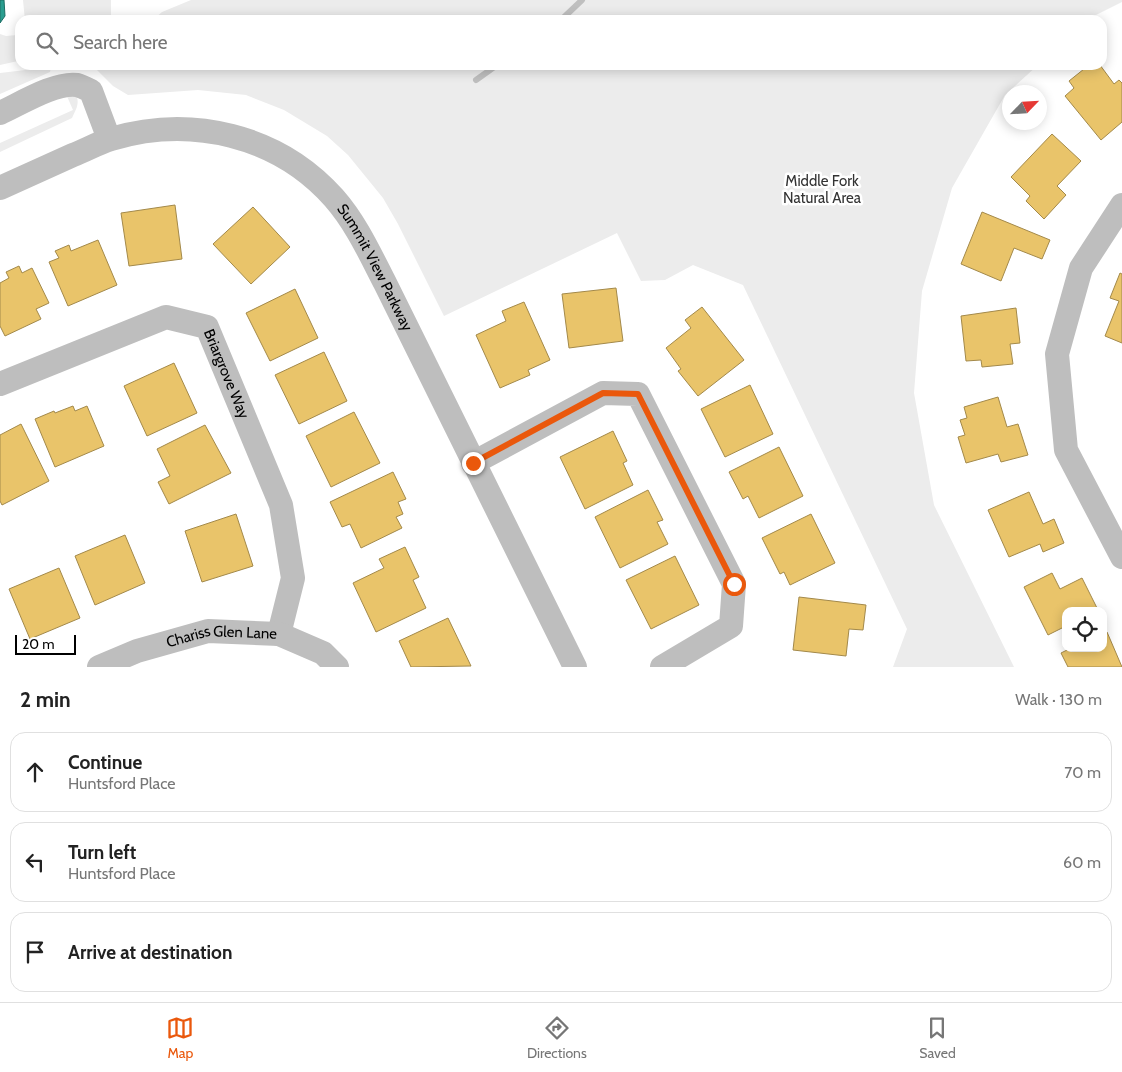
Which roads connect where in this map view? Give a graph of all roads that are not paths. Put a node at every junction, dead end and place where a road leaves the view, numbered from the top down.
1 (0, 113) edge
2 (109, 139) junction
3 (0, 188) edge
4 (1122, 205) edge
5 (0, 384) edge
6 (473, 463) junction
7 (1120, 548) edge
8 (279, 634) junction
9 (99, 667) edge
10 (337, 667) edge
11 (575, 667) edge
12 (662, 667) edge

1 - 2 street
2 - 3 street, Summit View Parkway
2 - 6 street, Summit View Parkway
4 - 7 street
5 - 8 street, Briargrove Way
6 - 11 street, Summit View Parkway
6 - 12 street
8 - 9 street, Chariss Glen Lane
8 - 10 street, Chariss Glen Lane

